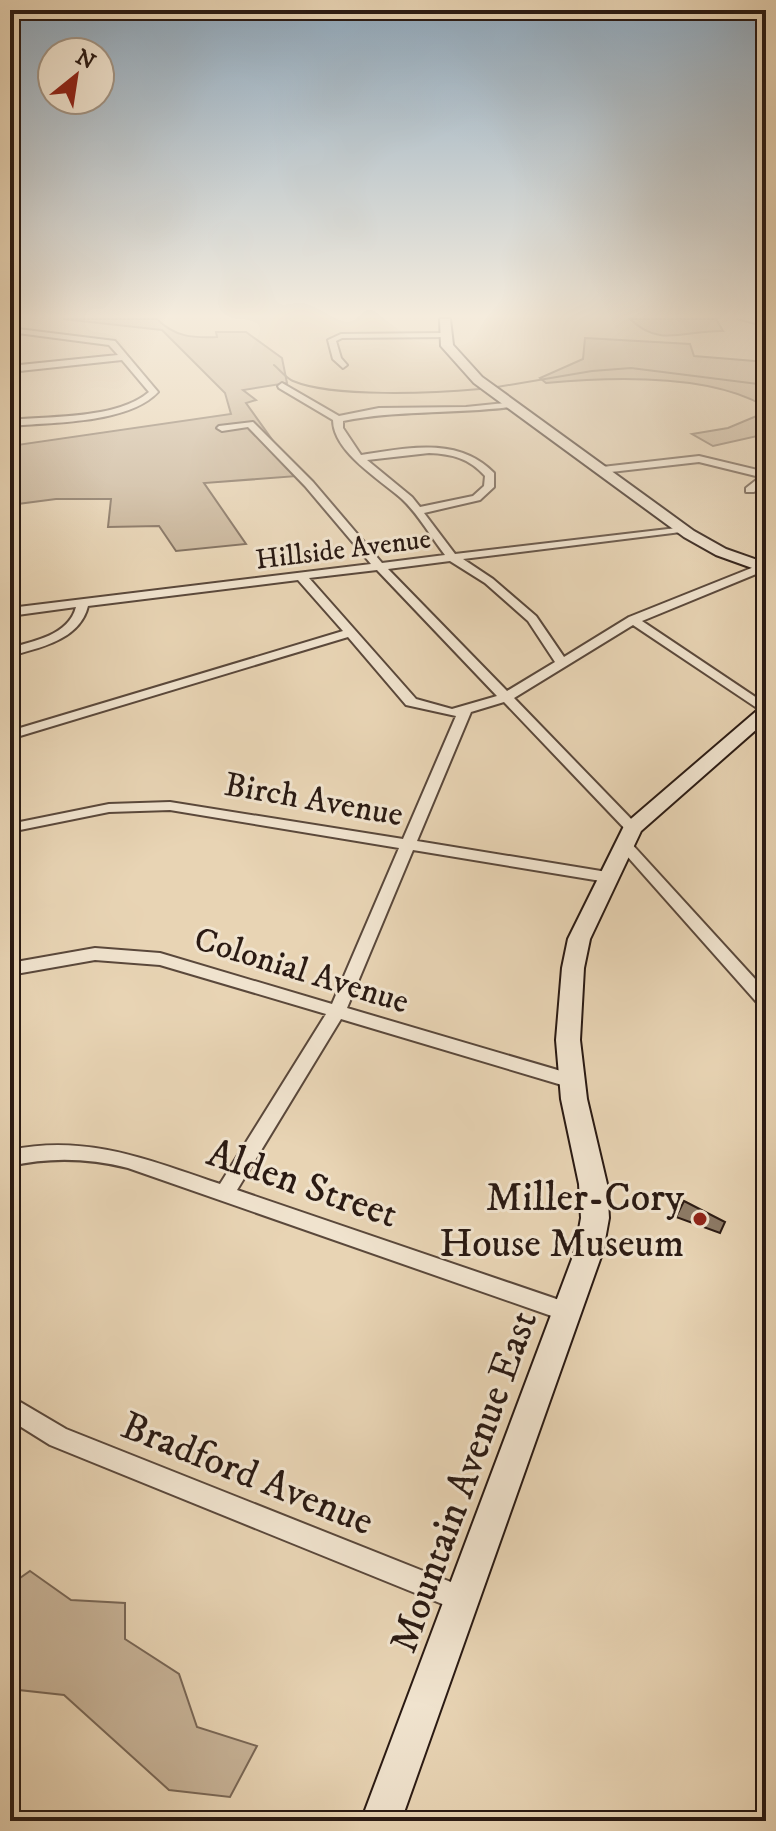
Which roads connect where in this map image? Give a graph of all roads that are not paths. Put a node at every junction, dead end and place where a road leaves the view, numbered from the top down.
1 (136, 404) edge
2 (313, 404) edge
3 (508, 404) edge
4 (511, 404) edge
5 (338, 419) junction
6 (10, 423) edge
7 (222, 428) dead end
8 (359, 458) junction
9 (602, 470) junction
10 (764, 473) edge
11 (750, 490) dead end
12 (417, 511) junction
13 (681, 529) junction
14 (453, 558) junction
15 (380, 567) junction
16 (765, 567) edge
17 (303, 578) junction
18 (82, 605) junction
19 (10, 612) edge
20 (633, 620) junction
21 (349, 633) junction
22 (10, 652) edge
23 (562, 663) junction
24 (505, 698) junction
25 (465, 711) junction
26 (766, 711) edge
27 (10, 735) edge
28 (10, 828) edge
29 (628, 836) junction
30 (410, 845) junction
31 (607, 877) junction
32 (10, 969) edge
33 (764, 997) edge
34 (337, 1011) junction
35 (572, 1081) junction
36 (10, 1158) edge
37 (226, 1192) junction
38 (566, 1312) junction
39 (14, 1418) edge
40 (462, 1599) junction
41 (381, 1821) edge

1 - 6 street
2 - 5 street
3 - 5 street
4 - 9 street
5 - 8 street
7 - 15 street
8 - 12 street
8 - 12 street
9 - 10 street
9 - 13 street
10 - 11 street
12 - 14 street
13 - 14 street, Hillside Avenue
13 - 16 street
14 - 15 street, Hillside Avenue
14 - 23 street
15 - 17 street, Hillside Avenue
15 - 24 street
16 - 20 street
17 - 18 street, Hillside Avenue
17 - 21 street
18 - 19 street, Hillside Avenue
18 - 22 street
20 - 23 street
20 - 26 street
21 - 25 street
21 - 27 street
23 - 24 street
24 - 25 street
24 - 29 street
25 - 30 street
26 - 29 street, Mountain Avenue East
28 - 30 street, Birch Avenue
29 - 31 street, Mountain Avenue East
29 - 33 street
30 - 31 street, Birch Avenue
30 - 34 street
31 - 35 street, Mountain Avenue East
32 - 34 street, Colonial Avenue
34 - 35 street, Colonial Avenue
34 - 37 street
35 - 38 street, Mountain Avenue East
36 - 37 street, Alden Street
37 - 38 street, Alden Street
38 - 40 street, Mountain Avenue East
39 - 40 street, Bradford Avenue
40 - 41 street, Mountain Avenue East

